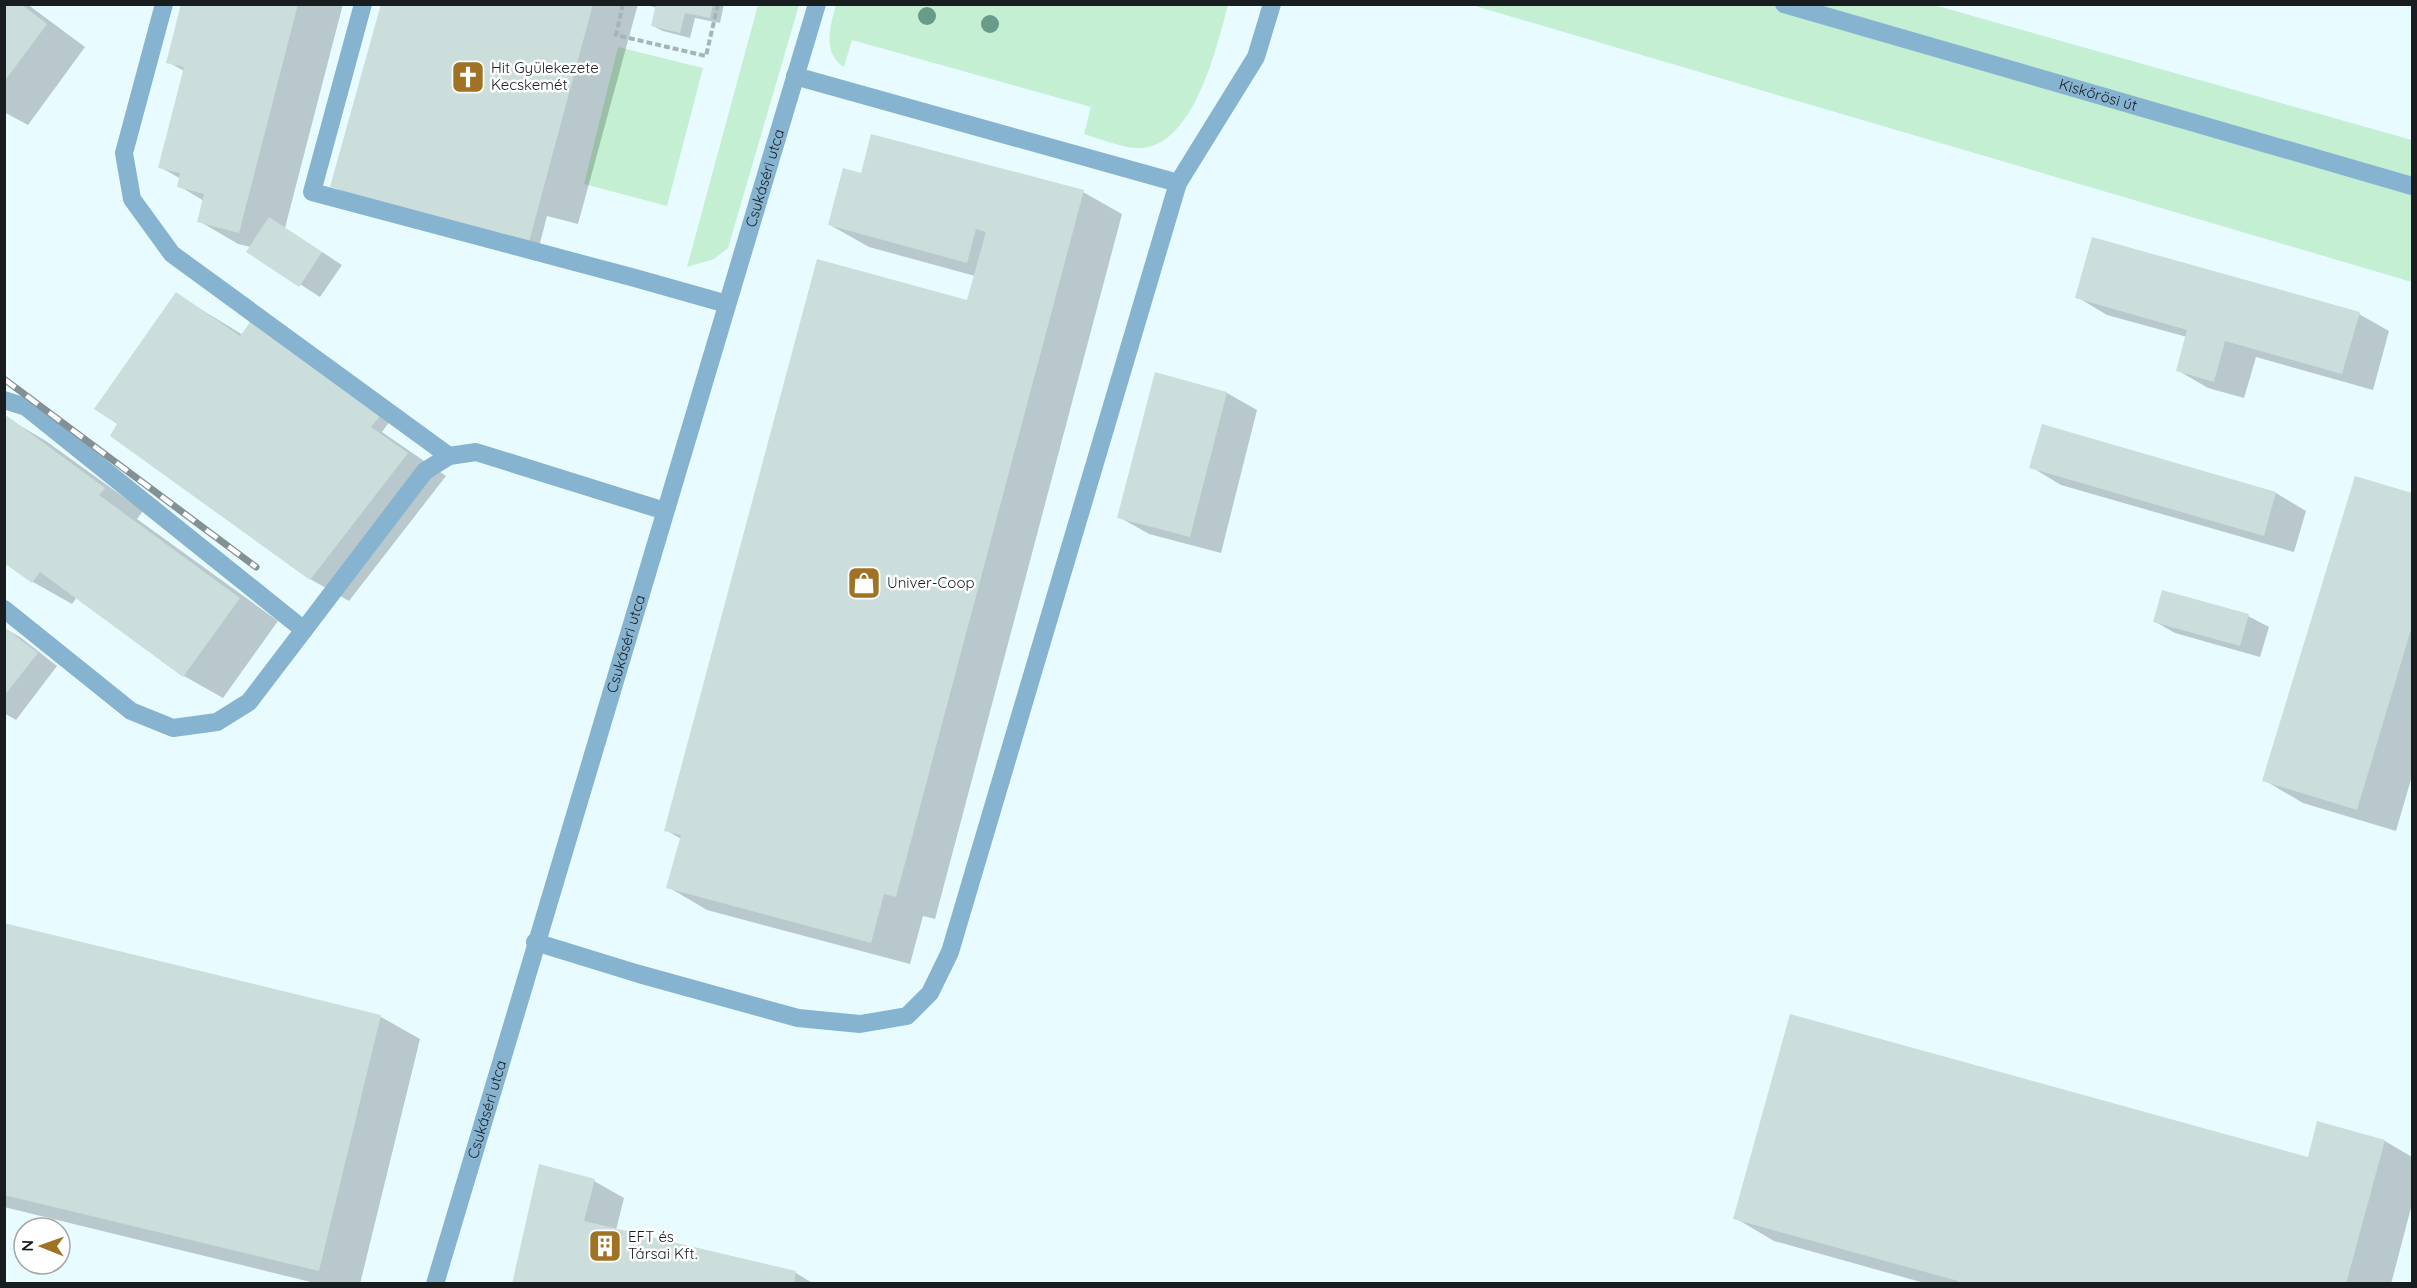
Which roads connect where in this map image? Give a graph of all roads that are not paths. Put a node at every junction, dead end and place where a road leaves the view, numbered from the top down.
1 (164, 4) edge
2 (363, 4) edge
3 (817, 4) edge
4 (1272, 4) edge
5 (1784, 4) edge
6 (795, 76) junction
7 (1178, 183) junction
8 (2412, 186) edge
9 (727, 304) junction
10 (4, 400) edge
11 (449, 456) junction
12 (665, 511) junction
13 (4, 609) edge
14 (304, 630) junction
15 (535, 942) junction
16 (435, 1284) edge

1 - 11 street
2 - 9 street
3 - 6 street, Csukáséri utca
4 - 7 street
5 - 8 street, Kiskőrösi út
6 - 7 street
6 - 9 street, Csukáséri utca
7 - 15 street
9 - 12 street, Csukáséri utca
10 - 14 street
11 - 12 street
11 - 14 street
12 - 15 street, Csukáséri utca
13 - 14 street
15 - 16 street, Csukáséri utca

